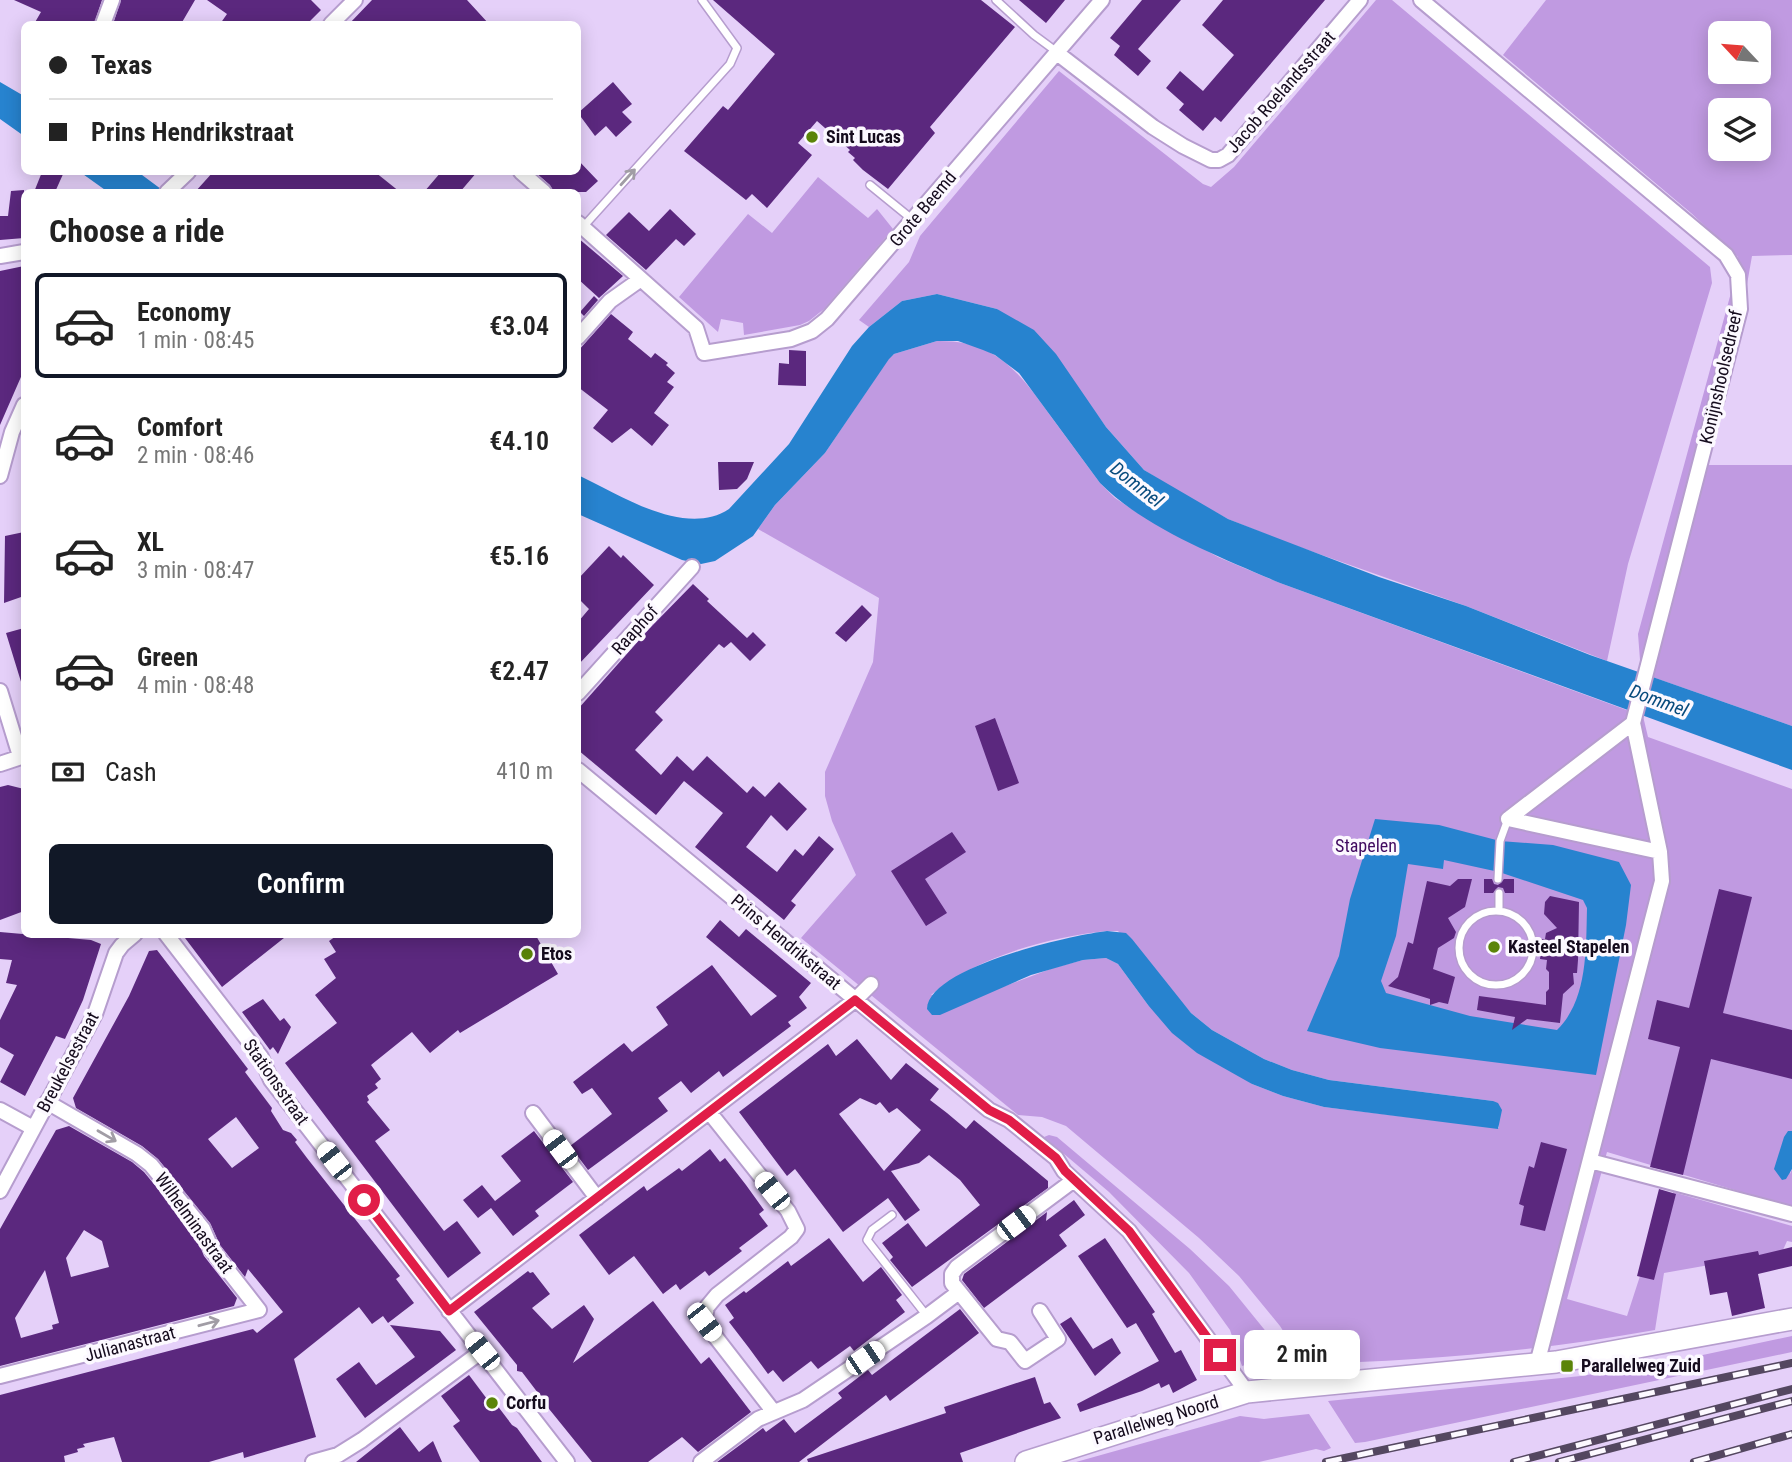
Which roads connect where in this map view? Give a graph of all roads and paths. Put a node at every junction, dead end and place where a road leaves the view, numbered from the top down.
1 (112, 0) edge
2 (702, 0) edge
3 (996, 0) edge
4 (1102, 0) edge
5 (1360, 0) edge
6 (1422, 0) edge
7 (346, 3) edge
8 (104, 21) edge
9 (333, 21) edge
10 (1057, 52) junction
11 (185, 175) edge
12 (524, 175) edge
13 (870, 185) dead end
14 (169, 189) edge
15 (541, 189) edge
16 (913, 220) junction
17 (581, 224) edge
18 (581, 226) edge
19 (21, 252) edge
20 (0, 256) edge
21 (641, 279) junction
22 (581, 334) edge
23 (21, 412) edge
24 (0, 476) edge
25 (692, 567) dead end
26 (581, 690) edge
27 (0, 691) edge
28 (1633, 723) junction
29 (21, 753) edge
30 (21, 756) edge
31 (0, 764) edge
32 (581, 772) edge
33 (1508, 819) junction
34 (1660, 852) junction
35 (1498, 875) dead end
36 (1499, 893) dead end
37 (1499, 910) junction
38 (130, 938) edge
39 (169, 938) edge
40 (872, 984) dead end
41 (855, 1000) junction
42 (47, 1102) junction
43 (0, 1110) edge
44 (533, 1113) dead end
45 (710, 1113) junction
46 (33, 1128) junction
47 (1590, 1161) junction
48 (1074, 1180) junction
49 (0, 1191) edge
50 (597, 1198) junction
51 (1792, 1214) edge
52 (892, 1215) dead end
53 (959, 1292) junction
54 (259, 1310) joint
55 (449, 1311) junction
56 (1040, 1311) dead end
57 (928, 1316) junction
58 (1792, 1319) edge
59 (482, 1351) junction
60 (1537, 1364) junction
61 (0, 1376) edge
62 (1247, 1392) junction
63 (773, 1411) junction
64 (313, 1462) edge
65 (566, 1462) edge
66 (701, 1462) edge
67 (1026, 1462) edge

1 - 8 street
17 -> 2 lane
3 - 10 lane
4 - 10 street, Grote Beemd
5 - 10 street, Jacob Roelandsstraat
6 - 28 street, Konijnshoolsedreef
7 - 9 street
10 - 16 street, Grote Beemd
11 - 14 street
12 - 15 street
13 - 16 lane
16 - 21 street, Grote Beemd
18 - 21 street
19 - 20 street
21 - 22 street
23 - 24 street
25 - 26 street, Raaphof
27 - 29 street
28 - 33 street
28 - 34 street
30 - 31 street
32 - 41 street, Prins Hendrikstraat
33 - 34 street
33 - 35 lane
34 - 47 street
36 - 37 lane
37 - 37 lane
38 - 42 street, Breukelsestraat
39 - 55 street, Stationsstraat
40 - 41 street
41 - 45 street
41 - 48 street, Prins Hendrikstraat
42 - 46 street, Breukelsestraat
42 -> 54 street, Wilhelminastraat
43 - 46 street
44 - 50 street
45 - 50 street
45 - 63 street
46 - 49 street, Breukelsestraat
47 - 51 street
47 - 60 street
48 - 53 street
48 - 62 street, Prins Hendrikstraat
50 - 55 street
52 - 57 lane
53 - 56 street
53 - 57 street
61 -> 54 street, Julianastraat
55 - 59 street, Stationsstraat
57 - 63 street
58 - 60 street
59 - 64 street
59 - 65 street, Stationsstraat
60 - 62 street
62 - 67 street, Parallelweg Noord
63 - 66 street

